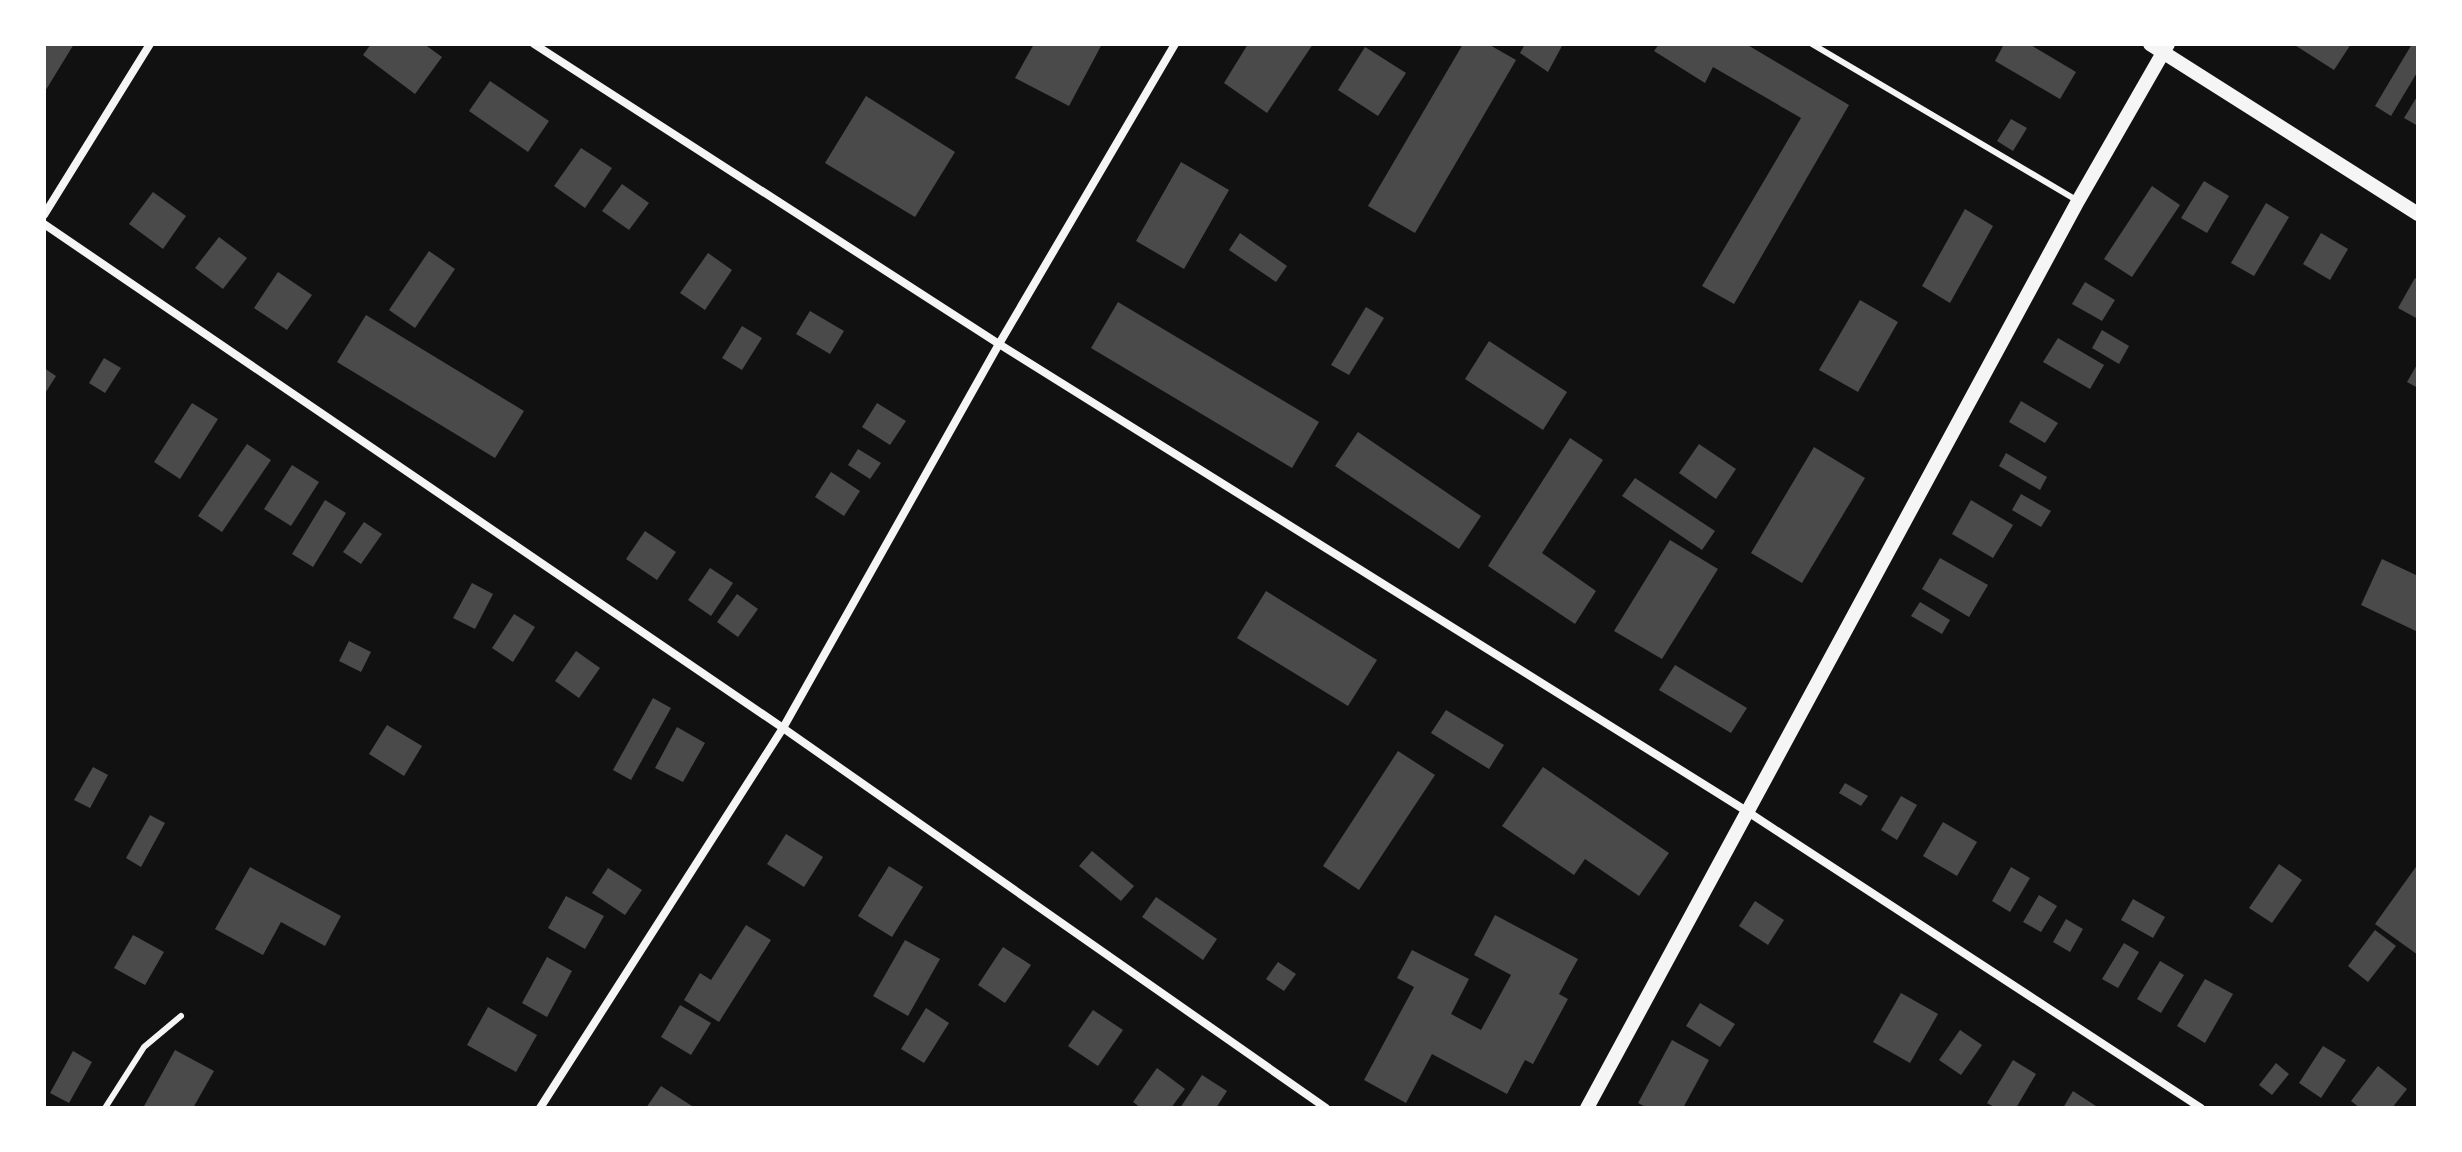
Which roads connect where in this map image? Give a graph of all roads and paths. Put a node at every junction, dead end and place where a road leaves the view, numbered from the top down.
1 (150, 44) edge
2 (534, 44) edge
3 (1175, 44) edge
4 (1812, 44) edge
5 (2150, 44) edge
6 (2166, 48) edge
7 (2078, 201) junction
8 (2418, 214) edge
9 (44, 215) edge
10 (44, 224) edge
11 (999, 344) junction
12 (783, 728) junction
13 (1748, 812) junction
14 (181, 1016) dead end
15 (105, 1108) edge
16 (540, 1108) edge
17 (1326, 1108) edge
18 (1587, 1108) edge
19 (2201, 1108) edge

1 - 9 street
2 - 11 street
3 - 11 street
4 - 7 lane
5 - 6 street
6 - 7 street
6 - 8 street
7 - 13 street
10 - 12 street
11 - 12 street
11 - 13 street
12 - 16 street
12 - 17 street
13 - 18 street
13 - 19 street
14 - 15 lane

